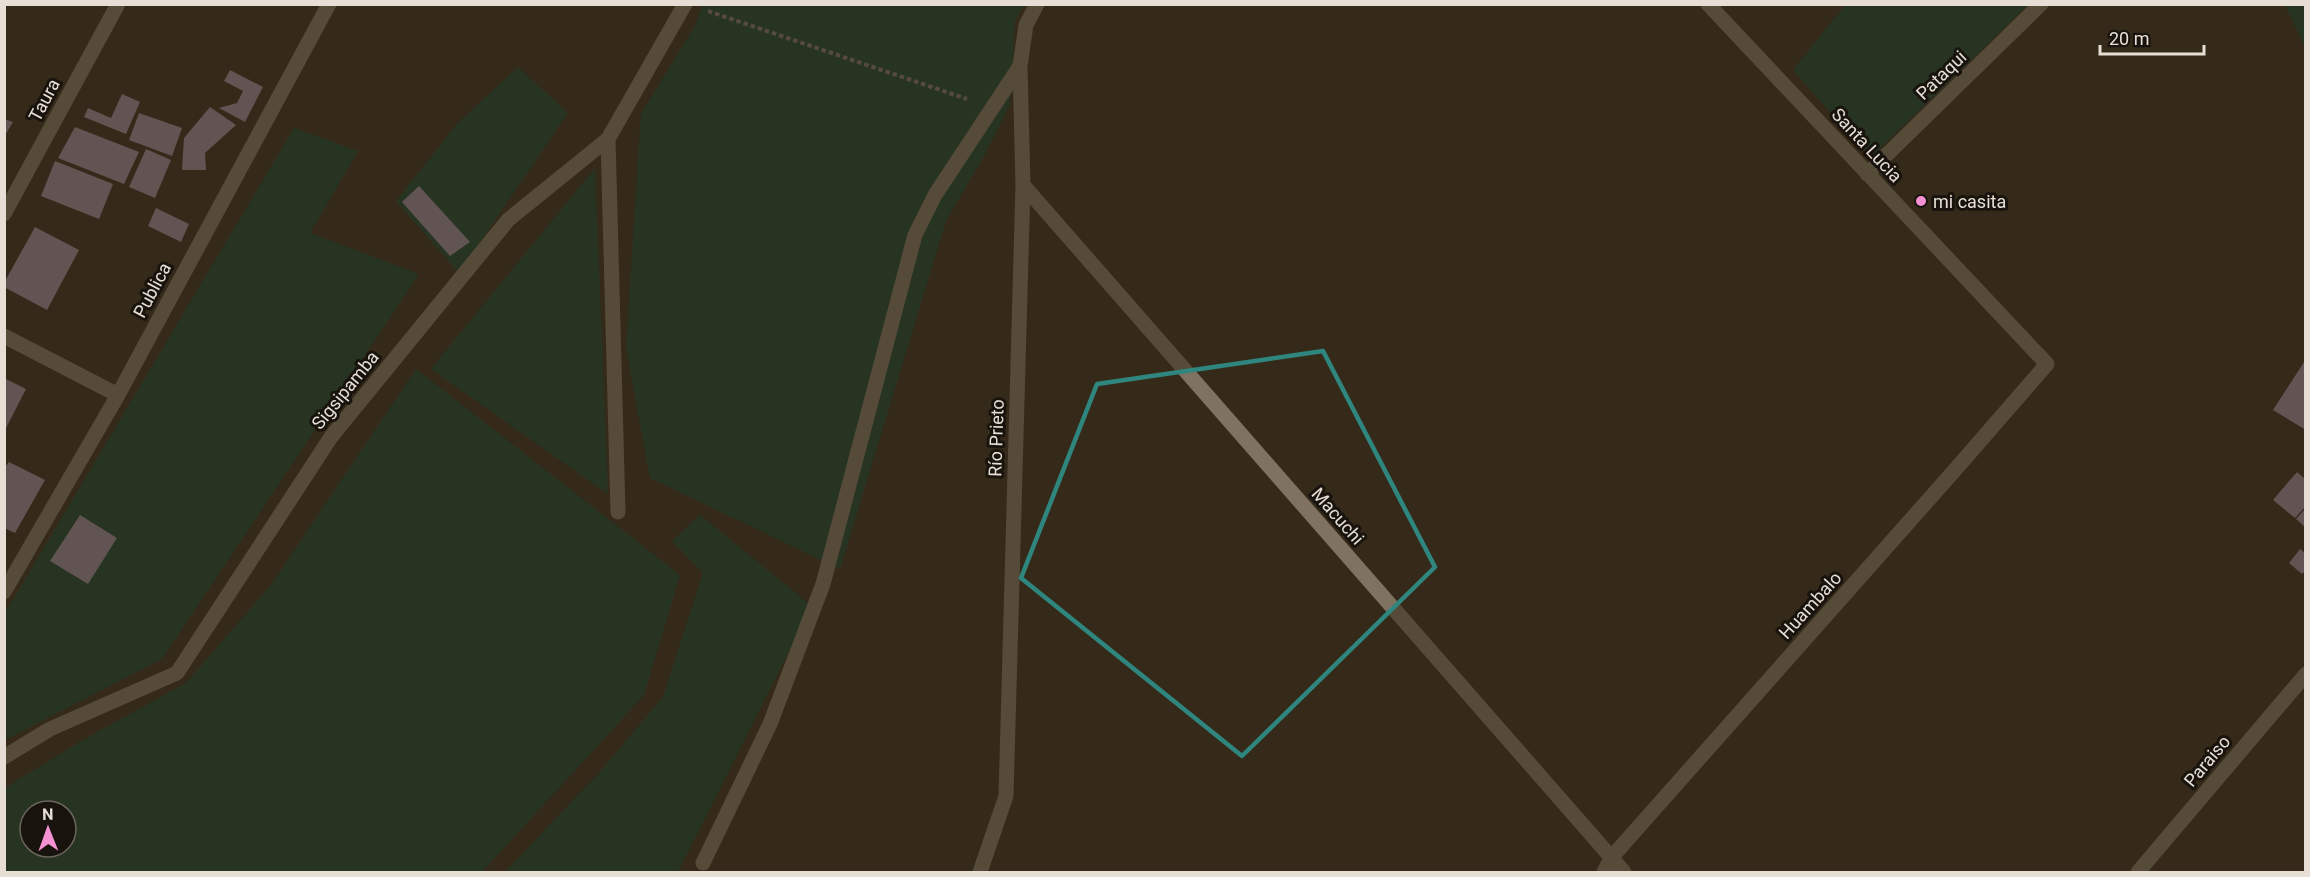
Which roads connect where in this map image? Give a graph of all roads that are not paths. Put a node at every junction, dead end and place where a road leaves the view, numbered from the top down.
1 (118, 4) edge
2 (329, 4) edge
3 (685, 4) edge
4 (1037, 4) edge
5 (1708, 4) edge
6 (2041, 4) edge
7 (1020, 66) junction
8 (608, 139) junction
9 (1867, 174) junction
10 (1023, 185) junction
11 (4, 214) edge
12 (4, 336) edge
13 (2047, 364) joint
14 (118, 395) junction
15 (618, 512) dead end
16 (4, 592) edge
17 (2306, 674) edge
18 (4, 757) edge
19 (1611, 858) junction
20 (704, 863) dead end
21 (980, 873) edge
22 (1604, 873) edge
23 (1624, 873) edge
24 (2138, 873) edge

1 - 11 street, Taura
2 - 14 street, Publica
3 - 8 street, Sigsipamba
4 - 7 street, Río Prieto
5 - 9 street, Santa Lucia
6 - 9 street, Pataqui
7 - 10 street, Río Prieto
7 - 20 street
8 - 15 street
8 - 18 street, Sigsipamba
9 - 13 street, Santa Lucia
10 - 19 street, Macuchi
10 - 21 street, Río Prieto
12 - 14 street
13 - 19 street, Huambalo
14 - 16 street, Publica
17 - 24 street, Paraiso
19 - 22 street, Huambalo
19 - 23 street, Macuchi

